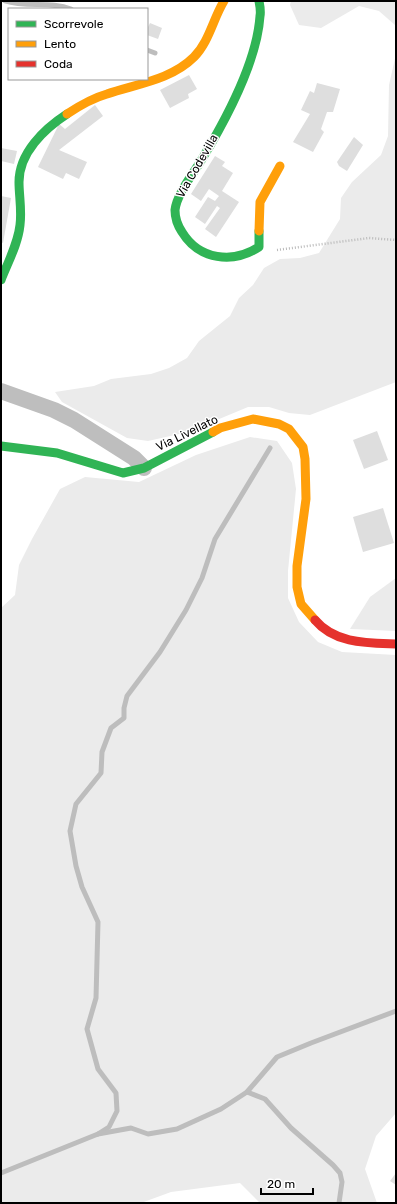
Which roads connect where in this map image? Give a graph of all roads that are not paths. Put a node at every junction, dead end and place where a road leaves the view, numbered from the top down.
1 (224, 1) edge
2 (260, 1) edge
3 (280, 166) dead end
4 (1, 280) edge
5 (1, 391) edge
6 (1, 446) edge
7 (144, 468) junction
8 (396, 644) edge

1 - 4 street
2 - 3 street, Via Codevilla
5 - 7 street
6 - 7 street, Via Livellato
7 - 8 street, Via Livellato

